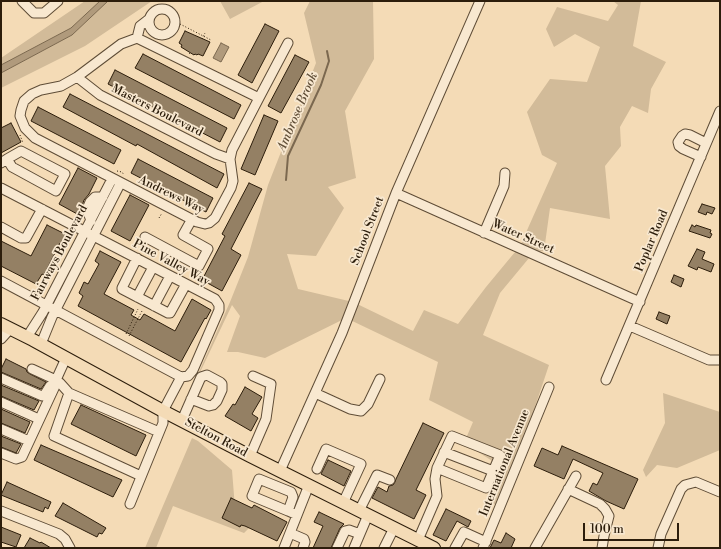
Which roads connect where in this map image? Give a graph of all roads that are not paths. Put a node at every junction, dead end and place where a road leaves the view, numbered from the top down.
1 (22, 1) edge
2 (58, 1) edge
3 (480, 1) edge
4 (149, 19) dead end
5 (137, 38) junction
6 (288, 43) dead end
7 (77, 77) junction
8 (259, 98) junction
9 (720, 111) edge
10 (706, 144) junction
11 (49, 146) junction
12 (701, 157) junction
13 (230, 158) junction
14 (4, 161) edge
15 (41, 161) junction
16 (506, 173) dead end
17 (118, 178) junction
18 (1, 188) edge
19 (396, 193) junction
20 (42, 209) junction
21 (192, 220) junction
22 (1, 227) edge
23 (85, 232) junction
24 (484, 233) junction
25 (94, 236) junction
26 (145, 237) dead end
27 (137, 258) junction
28 (153, 267) junction
29 (170, 276) junction
30 (1, 281) edge
31 (186, 284) junction
32 (137, 297) junction
33 (640, 302) junction
34 (46, 306) junction
35 (154, 306) junction
36 (56, 311) junction
37 (6, 326) edge
38 (630, 326) junction
39 (27, 337) junction
40 (1, 339) edge
41 (41, 344) junction
42 (66, 358) junction
43 (720, 360) edge
44 (32, 369) dead end
45 (253, 376) dead end
46 (181, 377) junction
47 (1, 378) edge
48 (380, 379) dead end
49 (606, 380) dead end
50 (55, 381) junction
51 (549, 387) dead end
52 (68, 393) junction
53 (315, 393) junction
54 (191, 399) dead end
55 (1, 402) edge
56 (163, 411) junction
57 (39, 419) junction
58 (182, 420) junction
59 (1, 429) edge
60 (159, 432) junction
61 (29, 441) junction
62 (1, 452) edge
63 (444, 452) junction
64 (250, 456) junction
65 (436, 468) junction
66 (317, 469) dead end
67 (280, 471) junction
68 (493, 471) junction
69 (141, 476) junction
70 (576, 476) dead end
71 (390, 480) dead end
72 (309, 485) junction
73 (568, 489) junction
74 (720, 492) edge
75 (343, 503) junction
76 (130, 504) dead end
77 (288, 511) dead end
78 (1, 512) edge
79 (364, 513) junction
80 (297, 515) junction
81 (394, 528) junction
82 (290, 533) junction
83 (360, 534) junction
84 (418, 540) junction
85 (484, 545) edge
86 (606, 547) edge
87 (70, 548) edge
88 (284, 548) edge
89 (303, 548) edge
90 (337, 548) edge
91 (354, 548) edge
92 (384, 548) edge
93 (434, 548) edge
94 (455, 548) edge
95 (534, 548) edge
96 (658, 548) edge

1 - 2 street
3 - 19 street, School Street
4 - 5 street
5 - 7 street, Andrews Way
5 - 8 street
6 - 8 street, Andrews Way
7 - 11 street, Andrews Way
7 - 13 street, Masters Boulevard
8 - 13 street, Andrews Way
9 - 10 street, Poplar Road
10 - 12 street, Poplar Road
10 - 12 street
11 - 15 street
11 - 17 street, Andrews Way
12 - 33 street, Poplar Road
13 - 21 street, Andrews Way
14 - 15 street
14 - 15 street
16 - 24 street
17 - 21 street, Andrews Way
17 - 23 street, Fairways Boulevard
17 - 25 street, Fairways Boulevard
18 - 20 street, Pine Valley Way
19 - 24 street, Water Street
19 - 53 street, School Street
20 - 22 street
20 - 23 street, Pine Valley Way
21 - 26 street
23 - 25 street, Pine Valley Way
23 - 34 street, Fairways Boulevard
24 - 33 street, Water Street
25 - 27 street, Pine Valley Way
25 - 36 street, Fairways Boulevard
27 - 28 street, Pine Valley Way
27 - 32 street
28 - 29 street, Pine Valley Way
28 - 32 street
29 - 31 street, Pine Valley Way
29 - 35 street
30 - 34 street
31 - 35 street
31 - 46 street, Pine Valley Way
32 - 35 street
33 - 38 street, Poplar Road
34 - 36 street
34 - 39 street, Fairways Boulevard
36 - 41 street, Fairways Boulevard
36 - 46 street
37 - 39 main road, Stelton Road
37 - 40 street
38 - 43 street
38 - 49 street, Poplar Road
39 - 41 main road, Stelton Road
41 - 42 main road, Stelton Road
42 - 50 street
42 - 56 main road, Stelton Road
44 - 50 street
45 - 64 street
46 - 56 street, Pine Valley Way
47 - 50 street
48 - 53 street
50 - 52 street
50 - 57 street
51 - 85 street, International Avenue
52 - 60 street
52 - 69 street
53 - 67 street, School Street
54 - 58 street
55 - 57 street
56 - 58 main road, Stelton Road
56 - 60 street, Pine Valley Way
57 - 61 street
58 - 64 main road, Stelton Road
59 - 61 street
60 - 69 street, Pine Valley Way
61 - 62 street
63 - 65 street
63 - 68 street
63 - 68 street
64 - 67 main road, Stelton Road
65 - 68 street
65 - 84 street
66 - 75 street
67 - 72 main road, Stelton Road
69 - 76 street, Pine Valley Way
70 - 73 street
71 - 79 street
72 - 75 main road, Stelton Road
72 - 80 street
73 - 86 street
73 - 95 street
74 - 96 street
75 - 79 main road, Stelton Road
77 - 80 street
78 - 87 street
79 - 81 main road, Stelton Road
79 - 83 street
80 - 82 street
81 - 84 main road, Stelton Road
81 - 92 street
82 - 88 street
82 - 89 street
83 - 90 street
83 - 91 street
84 - 93 main road, Stelton Road
85 - 94 street

